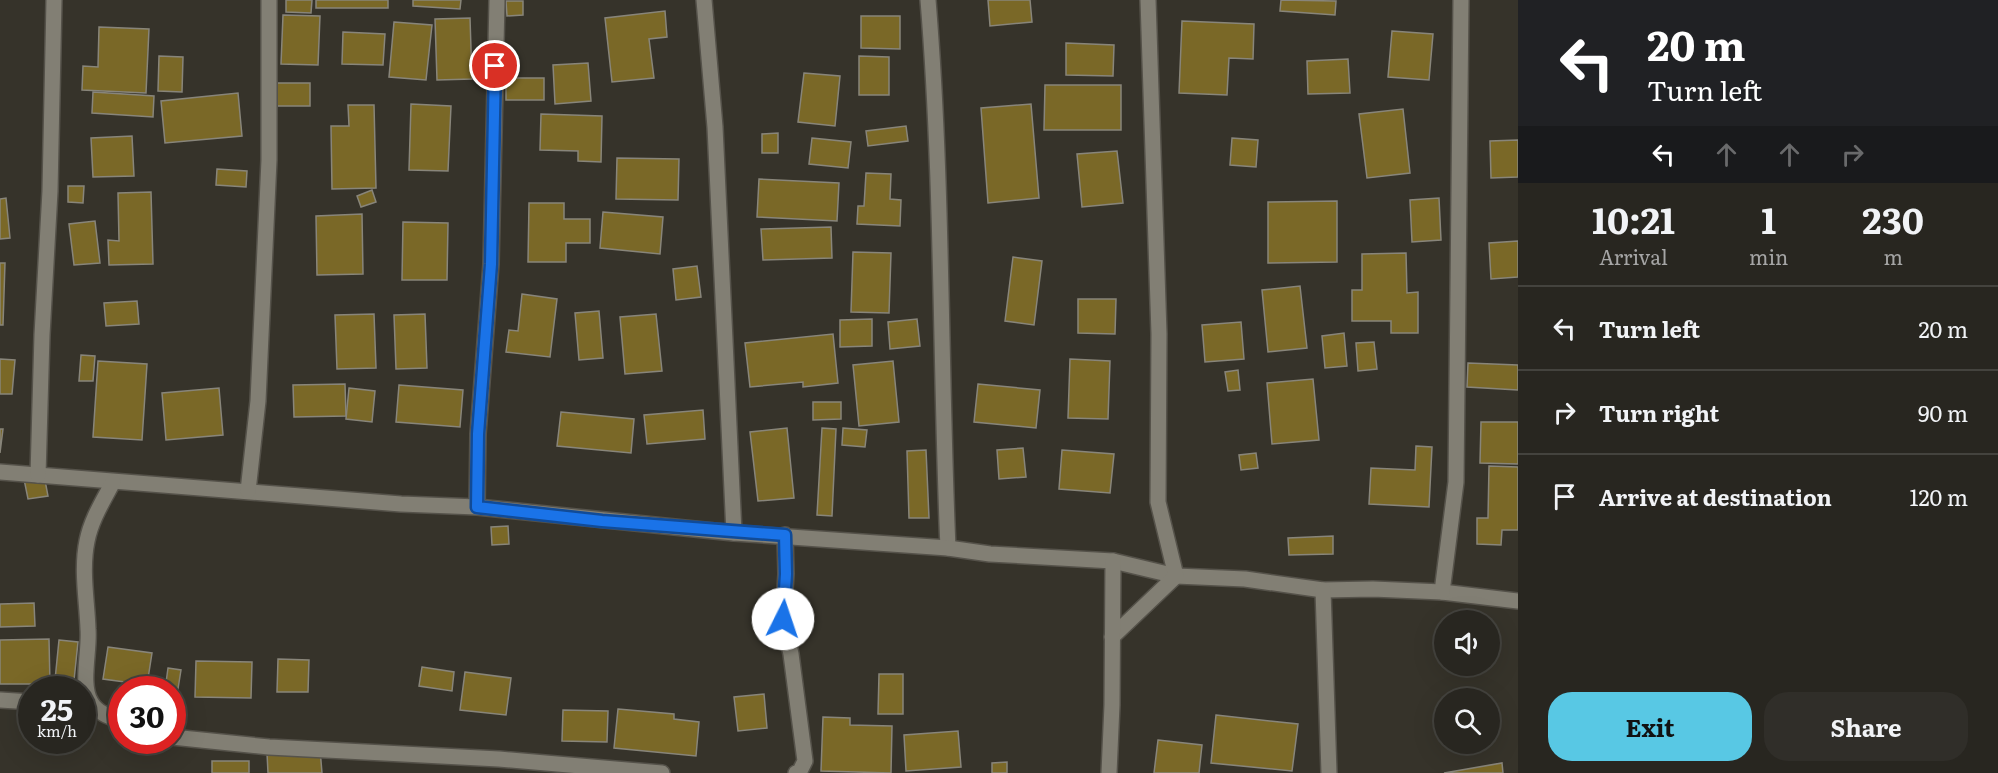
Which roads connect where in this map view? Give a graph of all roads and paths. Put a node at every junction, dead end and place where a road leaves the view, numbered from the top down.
1 (54, 0) edge
2 (269, 0) edge
3 (497, 0) edge
4 (704, 0) edge
5 (928, 0) edge
6 (1148, 0) edge
7 (1461, 0) edge
8 (0, 472) edge
9 (38, 475) junction
10 (112, 482) junction
11 (248, 491) junction
12 (477, 507) junction
13 (734, 532) junction
14 (785, 535) junction
15 (948, 549) junction
16 (1113, 561) junction
17 (1176, 576) junction
18 (1323, 590) junction
19 (1442, 592) junction
20 (1518, 601) edge
21 (1112, 637) junction
22 (87, 676) edge
23 (0, 700) edge
24 (18, 701) edge
25 (186, 738) edge
26 (662, 773) edge
27 (796, 773) edge
28 (1109, 773) edge
29 (1329, 773) edge

1 - 9 street
2 - 11 street
3 - 12 street
4 - 13 street
5 - 15 street
6 - 17 street
7 - 19 street
8 - 9 street
9 - 10 street
10 - 11 street
10 - 22 street
11 - 12 street
12 - 13 street
13 - 14 street
14 - 15 street
14 - 27 street
15 - 16 street
16 - 17 street
16 - 21 street
17 - 18 street
17 - 21 street
18 - 19 street
18 - 29 street
19 - 20 street
21 - 28 street
23 - 24 street
25 - 26 street

